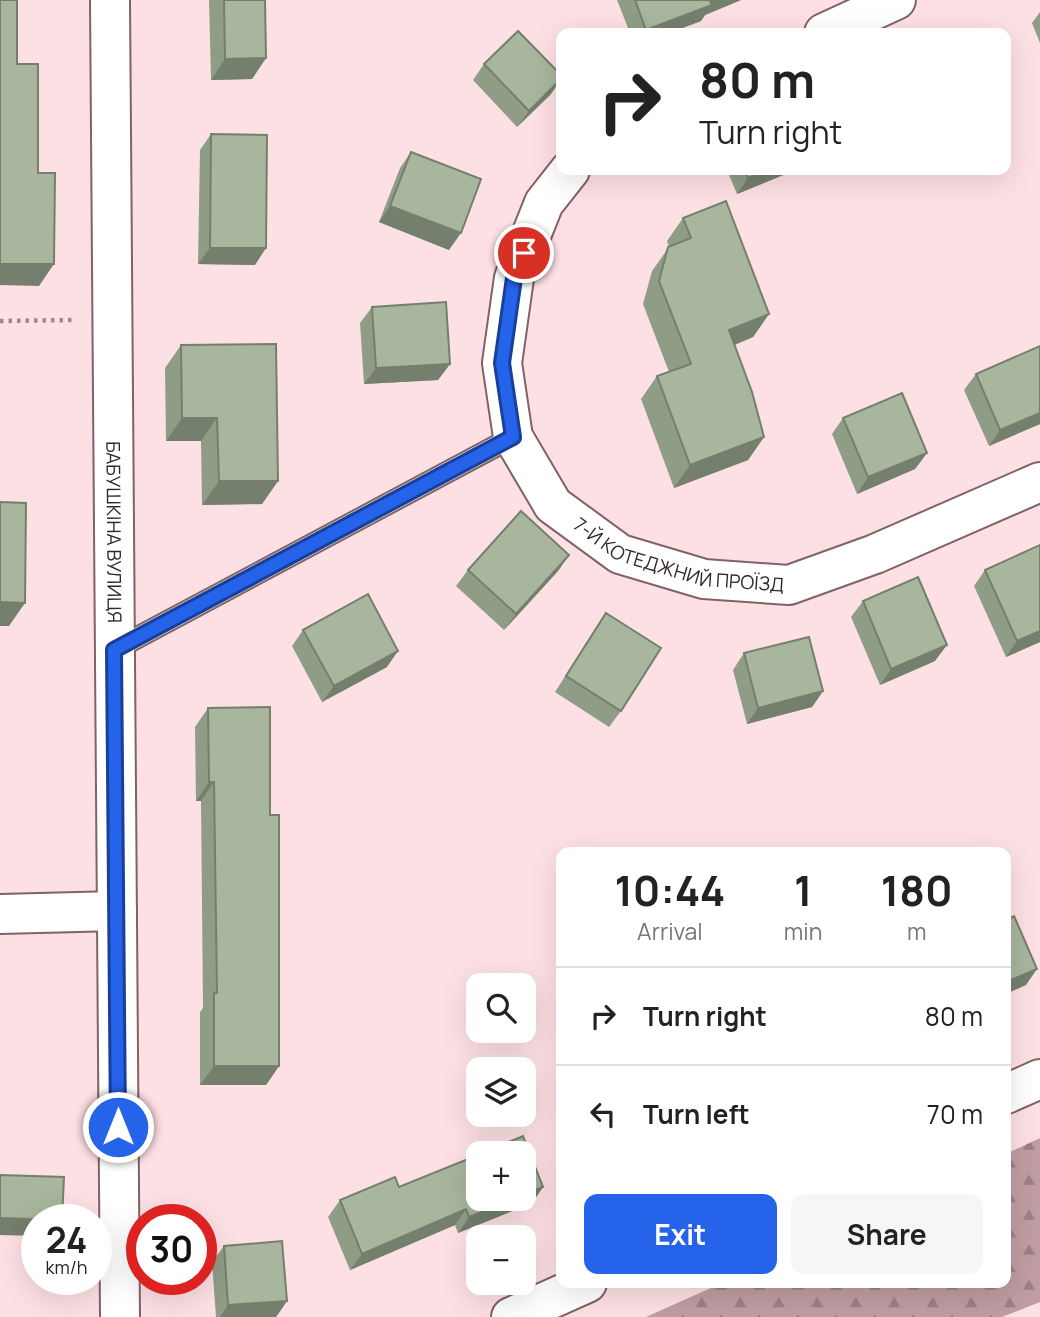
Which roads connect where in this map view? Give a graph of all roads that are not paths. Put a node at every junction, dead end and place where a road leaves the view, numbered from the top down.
1 (110, 0) edge
2 (896, 0) edge
3 (835, 28) edge
4 (566, 175) edge
5 (513, 437) junction
6 (1040, 482) edge
7 (114, 650) junction
8 (117, 911) junction
9 (0, 914) edge
10 (1040, 1079) edge
11 (1011, 1092) edge
12 (576, 1288) edge
13 (120, 1317) edge
14 (511, 1317) edge

1 - 7 street, БАБУШКІНА ВУЛИЦЯ
2 - 3 street
4 - 5 street, 7-Й КОТЕДЖНИЙ ПРОЇЗД
5 - 6 street, 7-Й КОТЕДЖНИЙ ПРОЇЗД
5 - 7 lane
7 - 8 street, БАБУШКІНА ВУЛИЦЯ
8 - 9 street
8 - 13 street, БАБУШКІНА ВУЛИЦЯ
10 - 11 street
12 - 14 street

